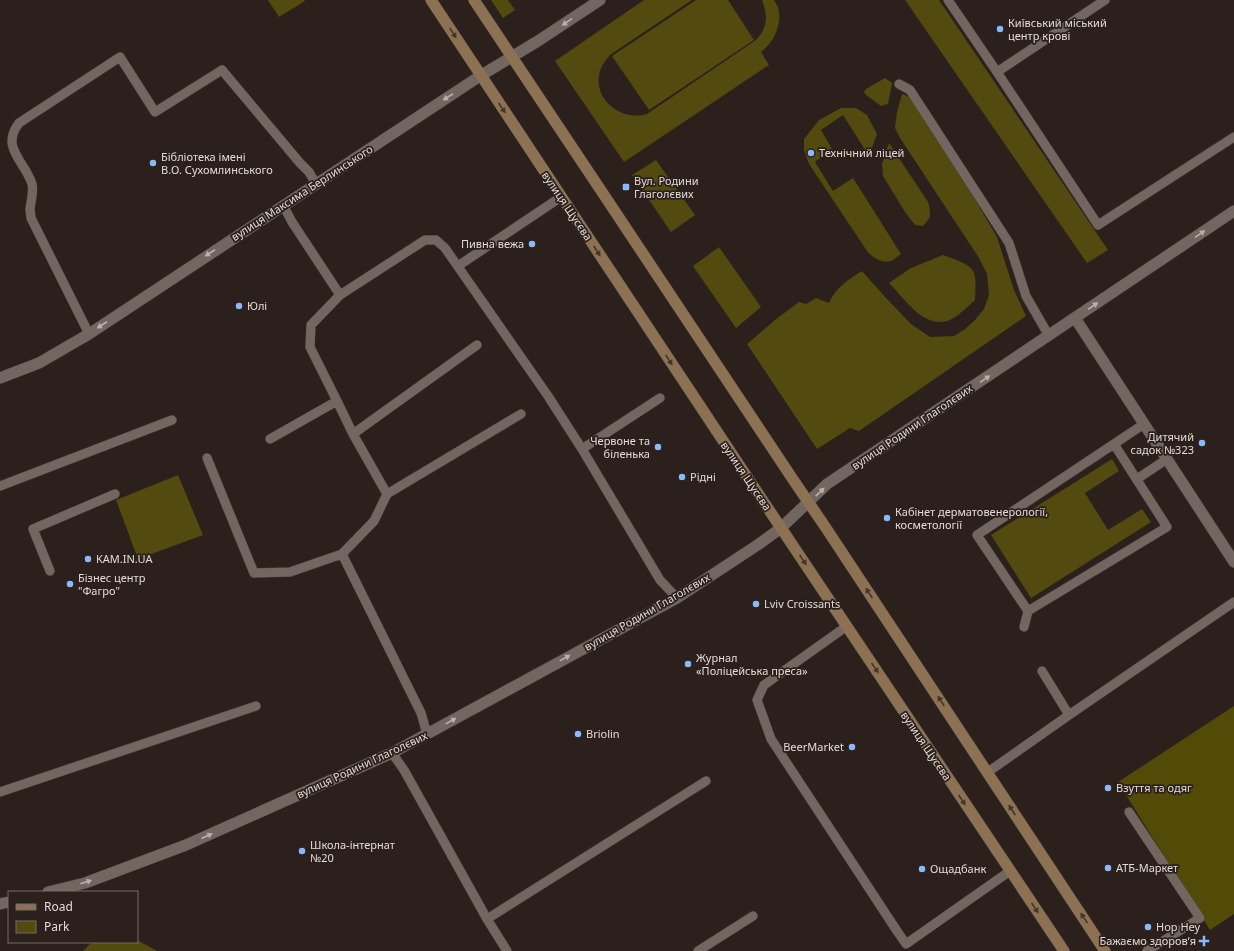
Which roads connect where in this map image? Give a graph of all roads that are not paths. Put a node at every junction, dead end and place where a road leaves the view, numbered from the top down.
1 (431, 0) edge
2 (474, 0) edge
3 (600, 0) edge
4 (948, 0) edge
5 (1105, 0) edge
6 (512, 57) junction
7 (997, 72) junction
8 (480, 76) junction
9 (900, 84) dead end
10 (1234, 136) edge
11 (316, 184) junction
12 (561, 197) junction
13 (283, 205) junction
14 (1234, 211) edge
15 (458, 266) junction
16 (340, 295) junction
17 (1075, 318) junction
18 (89, 334) junction
19 (1049, 336) junction
20 (477, 345) dead end
21 (0, 378) edge
22 (660, 398) dead end
23 (337, 401) junction
24 (521, 414) dead end
25 (172, 420) dead end
26 (1144, 424) junction
27 (353, 434) junction
28 (270, 439) dead end
29 (1114, 444) junction
30 (582, 449) junction
31 (207, 458) dead end
32 (1167, 459) junction
33 (1137, 479) junction
34 (0, 486) edge
35 (115, 494) dead end
36 (387, 494) junction
37 (808, 502) junction
38 (781, 528) junction
39 (342, 554) junction
40 (1234, 562) edge
41 (50, 571) dead end
42 (677, 598) junction
43 (1234, 602) edge
44 (1028, 611) junction
45 (846, 626) junction
46 (1024, 627) dead end
47 (1042, 671) dead end
48 (256, 706) dead end
49 (1069, 715) junction
50 (427, 734) junction
51 (392, 753) junction
52 (988, 772) junction
53 (706, 781) dead end
54 (0, 792) edge
55 (1129, 812) dead end
56 (1010, 871) junction
57 (52, 891) edge
58 (753, 916) dead end
59 (487, 919) junction
60 (507, 951) edge
61 (698, 951) edge
62 (1064, 951) edge
63 (1105, 951) edge
64 (1147, 951) edge

1 -> 8 main road, вулиця Щусєва
2 - 6 main road
3 -> 6 street, вулиця Максима Берлинського
4 - 7 lane
5 - 7 lane
6 - 8 street, вулиця Максима Берлинського
6 - 37 main road
7 - 10 lane
8 -> 11 street, вулиця Максима Берлинського
8 -> 12 main road, вулиця Щусєва
9 - 19 lane
11 - 13 street, вулиця Максима Берлинського
11 - 18 lane
12 - 15 lane
12 -> 38 main road, вулиця Щусєва
13 - 16 lane
13 -> 18 street, вулиця Максима Берлинського
17 -> 14 street, вулиця Родини Глаголєвих
15 - 16 lane
15 - 30 lane
16 - 23 lane
17 - 19 street, вулиця Родини Глаголєвих
17 - 26 street
18 - 21 street, вулиця Максима Берлинського
37 -> 19 street, вулиця Родини Глаголєвих
20 - 27 lane
22 - 30 lane
23 - 27 lane
23 - 28 lane
24 - 36 lane
25 - 34 lane
26 - 29 lane
26 - 32 street
27 - 36 lane
29 - 33 lane
29 - 44 lane
30 - 42 lane
31 - 39 lane
32 - 33 lane
32 - 40 street
33 - 44 lane
35 - 41 lane
36 - 39 lane
37 - 38 street, вулиця Родини Глаголєвих
52 -> 37 main road
38 - 42 street, вулиця Родини Глаголєвих
38 -> 45 main road, вулиця Щусєва
39 - 50 lane
50 -> 42 street, вулиця Родини Глаголєвих
43 - 49 lane
44 - 46 lane
45 -> 56 main road, вулиця Щусєва
45 - 56 lane
47 - 49 lane
48 - 54 lane
49 - 52 lane
50 - 51 street, вулиця Родини Глаголєвих
57 -> 51 street, вулиця Родини Глаголєвих
51 - 59 lane
63 -> 52 main road
53 - 59 lane
55 - 64 lane
56 -> 62 main road, вулиця Щусєва
58 - 61 lane
59 - 60 lane

